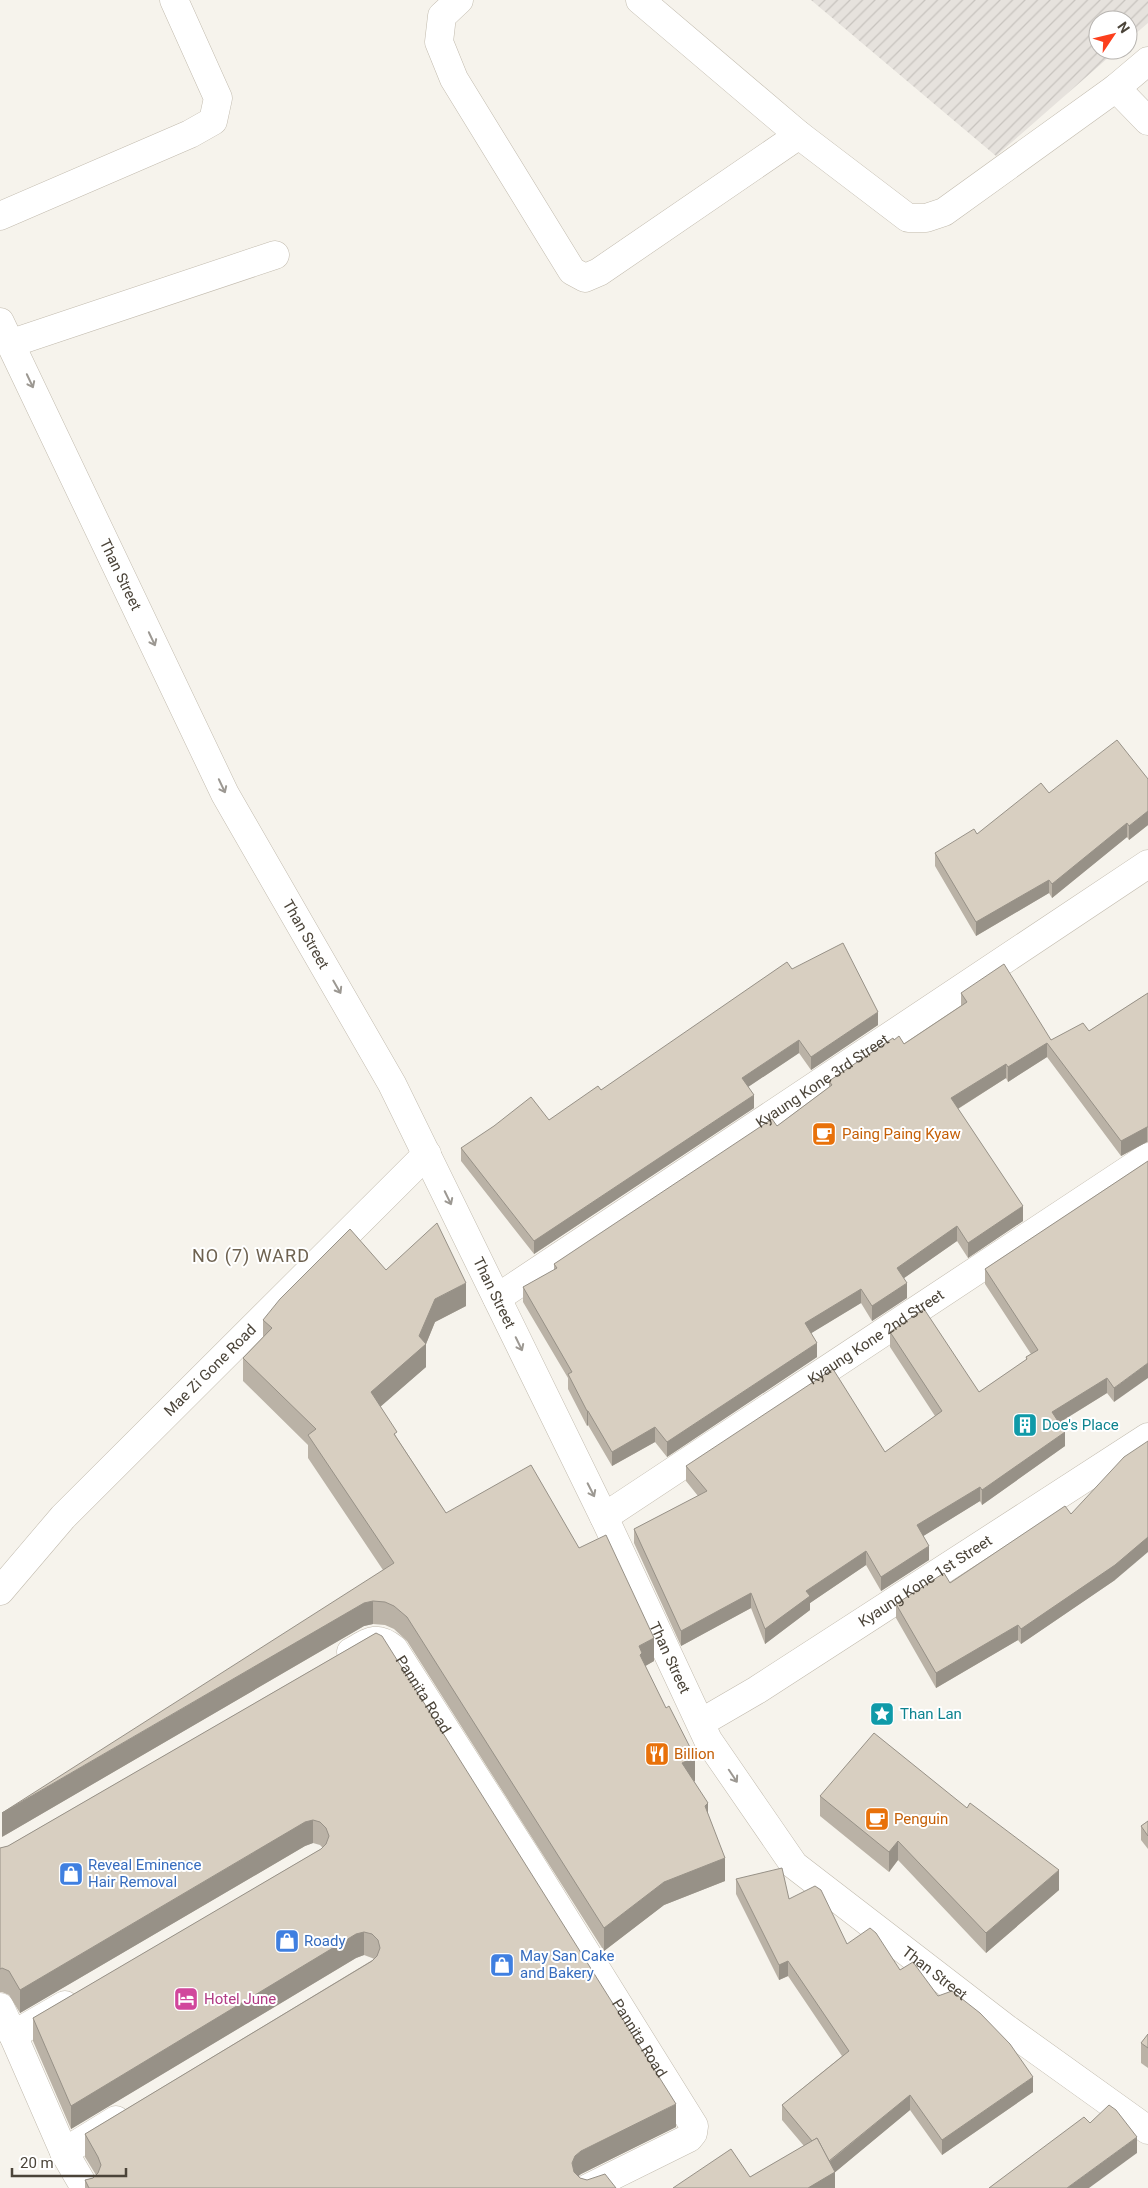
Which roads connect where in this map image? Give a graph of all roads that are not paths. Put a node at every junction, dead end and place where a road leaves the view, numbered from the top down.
1 (174, 0) edge
2 (459, 0) edge
3 (640, 0) edge
4 (1148, 61) edge
5 (1116, 88) junction
6 (1148, 121) edge
7 (799, 135) junction
8 (0, 216) edge
9 (276, 255) dead end
10 (6, 333) edge
11 (1148, 864) edge
12 (427, 1154) junction
13 (1148, 1157) edge
14 (497, 1298) junction
15 (1148, 1437) edge
16 (604, 1517) junction
17 (0, 1591) edge
18 (328, 1666) edge
19 (702, 1722) junction
20 (90, 1990) edge
21 (0, 2007) edge
22 (13, 2035) junction
23 (139, 2106) edge
24 (1148, 2130) edge
25 (64, 2152) junction
26 (604, 2185) edge
27 (85, 2188) edge

1 - 8 street
2 - 7 street
3 - 7 street
4 - 5 street
5 - 6 street
5 - 7 street
9 - 10 street
10 -> 12 street, Than Street
11 - 14 street, Kyaung Kone 3rd Street
12 -> 14 street, Than Street
12 - 17 street, Mae Zi Gone Road
13 - 16 street, Kyaung Kone 2nd Street
14 -> 16 street, Than Street
15 - 19 street, Kyaung Kone 1st Street
16 - 19 street, Than Street
18 - 26 street, Pannita Road
19 -> 24 street, Than Street
20 - 22 street
21 - 22 street
22 - 25 street
23 - 25 street
25 - 27 street

